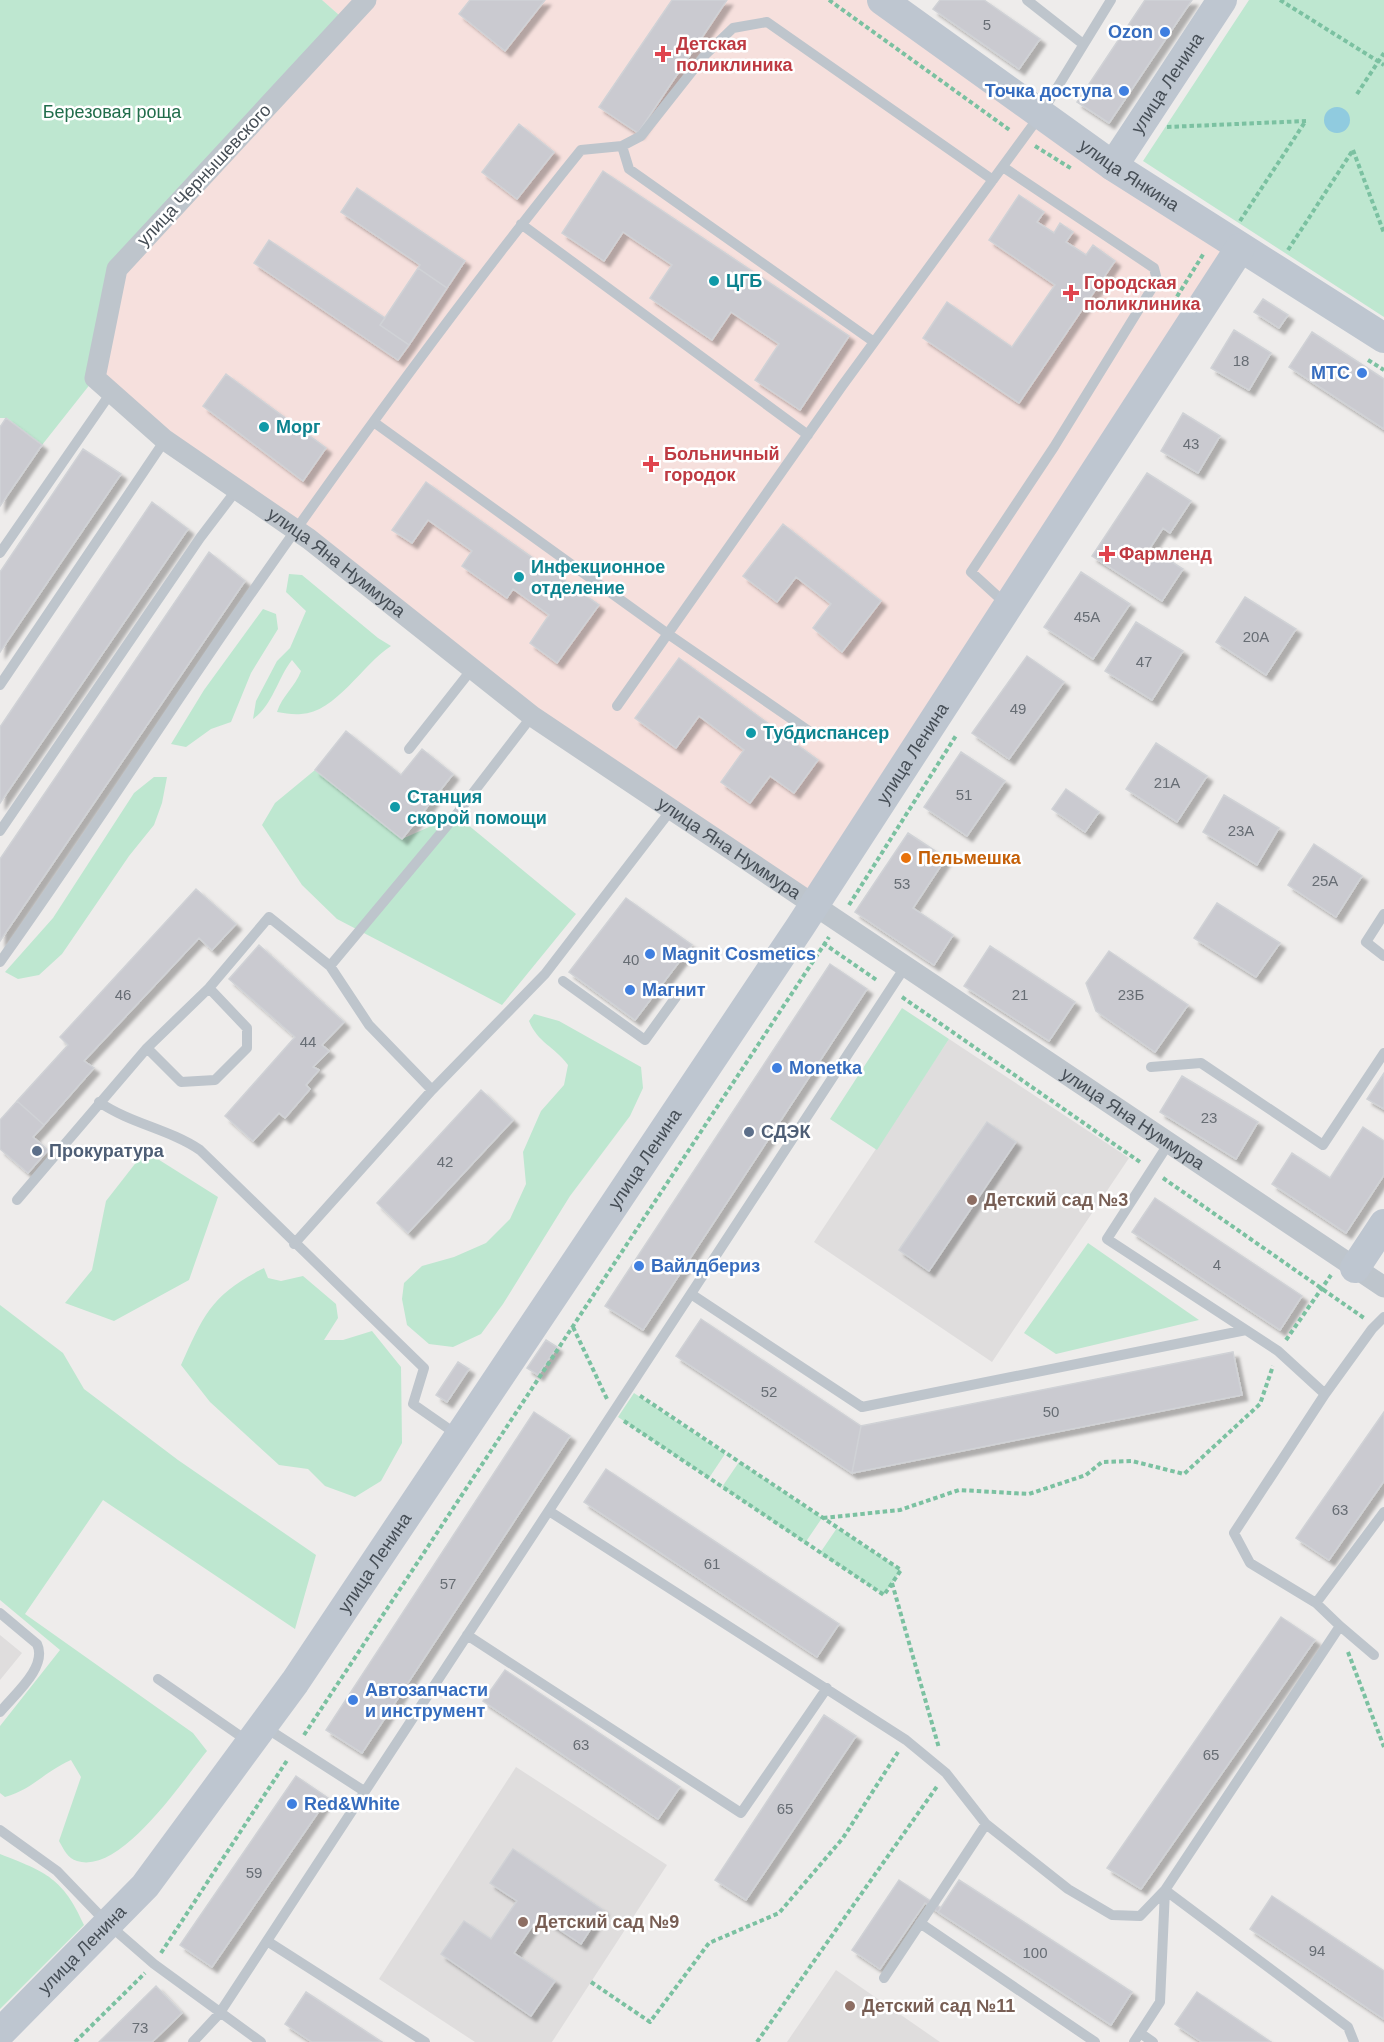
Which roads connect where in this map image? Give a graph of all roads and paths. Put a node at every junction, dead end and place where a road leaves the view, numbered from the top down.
1 (366, 0) edge
2 (882, 0) edge
3 (1028, 0) edge
4 (1111, 0) edge
5 (1222, 0) edge
6 (1280, 0) edge
7 (1083, 44) junction
8 (1384, 53) edge
9 (1378, 61) junction
10 (1384, 65) edge
11 (1357, 94) dead end
12 (1041, 114) junction
13 (1166, 127) dead end
14 (622, 146) junction
15 (1003, 166) junction
16 (1113, 166) junction
17 (993, 180) junction
18 (521, 224) junction
19 (1384, 232) edge
20 (1239, 235) junction
21 (1286, 253) dead end
22 (1384, 338) edge
23 (874, 342) junction
24 (95, 378) joint
25 (110, 394) junction
26 (375, 423) junction
27 (808, 435) junction
28 (165, 440) junction
29 (238, 488) junction
30 (297, 530) junction
31 (0, 553) edge
32 (1008, 606) junction
33 (668, 634) junction
34 (472, 669) junction
35 (0, 685) edge
36 (617, 706) dead end
37 (532, 716) junction
38 (809, 731) dead end
39 (409, 749) dead end
40 (671, 810) junction
41 (0, 831) edge
42 (1384, 914) edge
43 (807, 916) junction
44 (1384, 956) edge
45 (0, 962) edge
46 (330, 966) junction
47 (905, 967) junction
48 (563, 981) dead end
49 (209, 988) junction
50 (891, 990) junction
51 (676, 997) dead end
52 (147, 1048) junction
53 (1384, 1053) edge
54 (1151, 1067) dead end
55 (432, 1090) junction
56 (99, 1102) junction
57 (1169, 1143) junction
58 (1152, 1170) junction
59 (17, 1200) dead end
60 (1384, 1224) edge
61 (294, 1244) junction
62 (1349, 1264) junction
63 (1384, 1287) edge
64 (1322, 1288) junction
65 (691, 1294) junction
66 (1384, 1317) edge
67 (1376, 1326) junction
68 (1246, 1330) junction
69 (1278, 1351) junction
70 (629, 1389) junction
71 (1325, 1394) junction
72 (613, 1413) junction
73 (459, 1436) junction
74 (549, 1511) junction
75 (1384, 1512) edge
76 (822, 1518) junction
77 (892, 1583) junction
78 (1316, 1603) junction
79 (0, 1613) edge
80 (1344, 1629) junction
81 (467, 1635) junction
82 (1374, 1655) dead end
83 (158, 1679) dead end
84 (827, 1688) junction
85 (0, 1712) edge
86 (256, 1734) junction
87 (906, 1740) junction
88 (295, 1747) junction
89 (1384, 1747) edge
90 (946, 1773) junction
91 (364, 1791) junction
92 (986, 1824) junction
93 (0, 1830) edge
94 (1165, 1890) junction
95 (108, 1923) junction
96 (920, 1923) junction
97 (267, 1941) junction
98 (154, 1964) junction
99 (884, 1978) dead end
100 (591, 1982) dead end
101 (219, 2014) junction
102 (0, 2033) edge
103 (1137, 2037) edge
104 (75, 2042) edge
105 (193, 2042) edge
106 (261, 2042) edge
107 (425, 2042) edge
108 (757, 2042) edge
109 (1095, 2042) edge
110 (1154, 2042) edge
111 (1354, 2042) edge

1 - 24 street, улица Чернышевского
2 - 12 main road, улица Янкина
3 - 7 lane
4 - 7 lane
5 - 16 main road, улица Ленина
6 - 9 path
7 - 12 lane
8 - 9 path
9 - 10 path
9 - 11 path
12 - 15 lane
12 - 16 main road, улица Янкина
13 - 20 path
14 - 17 lane
14 - 18 lane
14 - 23 lane
15 - 17 lane
15 - 32 lane
16 - 20 main road, улица Янкина
17 - 23 lane
18 - 26 lane
18 - 27 lane
19 - 21 path
20 - 22 main road, улица Янкина
20 - 32 main road, улица Ленина
23 - 27 lane
24 - 25 street, улица Яна Нуммура
25 - 28 street, улица Яна Нуммура
25 - 31 lane
26 - 30 lane
26 - 33 lane
27 - 33 lane
28 - 29 street, улица Яна Нуммура
28 - 35 lane
29 - 30 street, улица Яна Нуммура
29 - 41 lane
30 - 34 street, улица Яна Нуммура
30 - 45 lane
32 - 43 main road, улица Ленина
33 - 36 lane
33 - 38 lane
34 - 37 street, улица Яна Нуммура
34 - 39 lane
37 - 40 street, улица Яна Нуммура
37 - 46 lane
40 - 43 street, улица Яна Нуммура
40 - 55 lane
42 - 44 lane
43 - 47 street, улица Яна Нуммура
43 - 50 path
43 - 73 main road, улица Ленина
46 - 49 lane
46 - 55 lane
47 - 50 lane
47 - 57 street, улица Яна Нуммура
48 - 51 lane
49 - 52 lane
49 - 52 lane
50 - 58 path
50 - 65 lane
52 - 56 lane
53 - 54 lane
55 - 61 lane
56 - 59 lane
56 - 61 lane
57 - 58 lane
57 - 62 street, улица Яна Нуммура
58 - 64 path
58 - 68 lane
60 - 62 main road
61 - 73 lane
62 - 63 street, улица Яна Нуммура
62 - 64 path
64 - 67 path
64 - 69 path
65 - 68 lane
65 - 70 lane
66 - 67 lane
67 - 71 lane
68 - 69 lane
69 - 71 lane
69 - 76 path
70 - 72 lane
70 - 76 path
71 - 78 lane
72 - 74 lane
72 - 77 path
72 - 88 path
73 - 86 main road, улица Ленина
74 - 81 lane
74 - 84 lane
75 - 78 lane
76 - 77 path
77 - 90 path
78 - 80 lane
79 - 85 lane
80 - 82 lane
80 - 89 path
80 - 94 lane
81 - 84 lane
81 - 91 lane
83 - 86 lane
84 - 87 lane
86 - 88 lane
86 - 95 main road, улица Ленина
87 - 90 lane
87 - 100 path
88 - 91 lane
88 - 98 path
90 - 92 lane
90 - 108 path
91 - 97 lane
92 - 94 lane
92 - 96 lane
93 - 95 lane
94 - 103 lane
94 - 111 lane
95 - 98 lane
95 - 102 main road, улица Ленина
96 - 99 lane
96 - 109 lane
97 - 101 lane
97 - 107 lane
98 - 101 lane
98 - 104 path
101 - 105 lane
101 - 106 lane
103 - 110 lane

